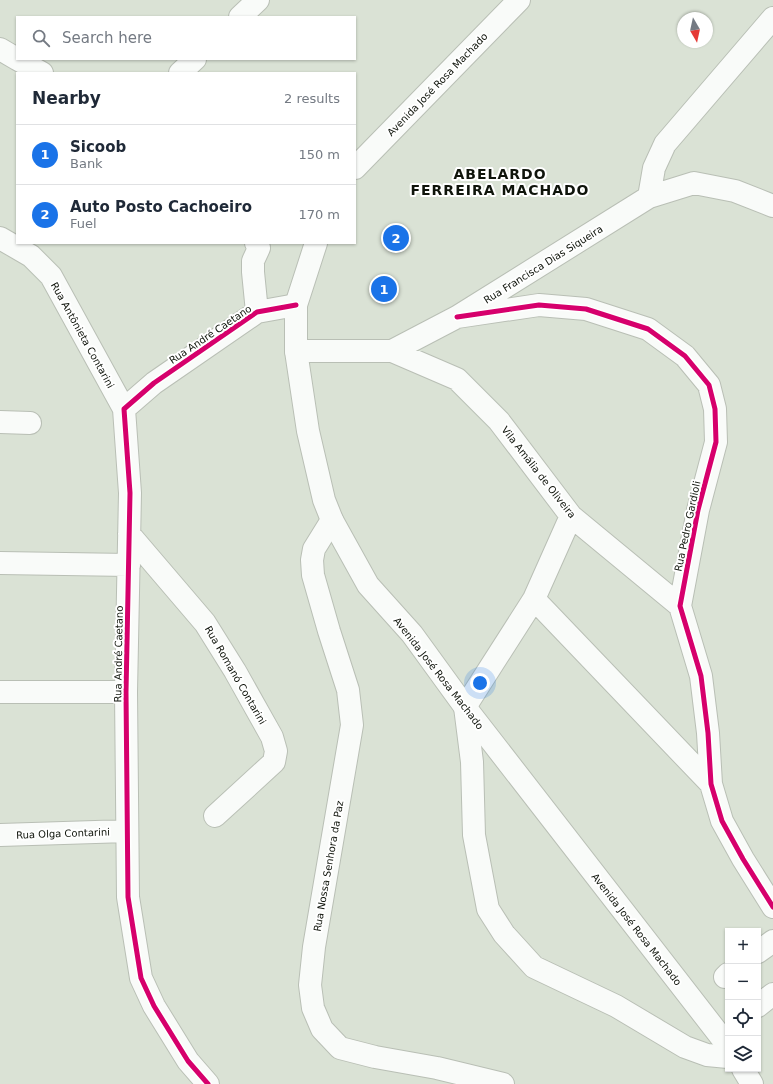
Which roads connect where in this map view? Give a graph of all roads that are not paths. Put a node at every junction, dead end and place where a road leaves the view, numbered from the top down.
1 (258, 0) edge
2 (519, 0) edge
3 (241, 16) edge
4 (773, 18) edge
5 (765, 41) edge
6 (0, 49) edge
7 (16, 58) edge
8 (19, 60) edge
9 (194, 60) edge
10 (40, 72) edge
11 (181, 72) edge
12 (356, 167) edge
13 (649, 198) junction
14 (773, 206) edge
15 (0, 238) edge
16 (316, 244) edge
17 (262, 245) edge
18 (296, 306) junction
19 (257, 312) junction
20 (457, 318) junction
21 (392, 351) junction
22 (296, 352) junction
23 (124, 409) junction
24 (0, 422) edge
25 (30, 422) dead end
26 (571, 516) junction
27 (332, 520) junction
28 (129, 534) junction
29 (0, 562) edge
30 (129, 565) junction
31 (534, 599) junction
32 (680, 606) junction
33 (0, 692) edge
34 (126, 692) junction
35 (465, 707) junction
36 (711, 784) junction
37 (215, 816) dead end
38 (127, 831) junction
39 (0, 835) edge
40 (773, 907) edge
41 (773, 941) edge
42 (761, 950) edge
43 (773, 994) edge
44 (761, 1004) edge
45 (725, 1037) edge
46 (725, 1057) edge
47 (745, 1072) edge
48 (208, 1084) edge
49 (503, 1084) edge
50 (752, 1084) edge

1 - 3 street
2 - 12 street, Avenida José Rosa Machado
4 - 5 street
5 - 13 street
6 - 7 street
8 - 10 street
9 - 11 street
13 - 14 street, Rua Francisca Dias Siqueira
13 - 20 street, Rua Francisca Dias Siqueira
15 - 23 street, Rua Antônieta Contarini
16 - 18 street, Avenida José Rosa Machado
17 - 19 street
18 - 19 street, Rua André Caetano
18 - 22 street, Avenida José Rosa Machado
19 - 23 street, Rua André Caetano
20 - 21 street, Rua Francisca Dias Siqueira
20 - 32 street, Rua Pedro Gardioli
21 - 22 street, Rua Francisca Dias Siqueira
21 - 26 street, Vila Amália de Oliveira
22 - 27 street, Avenida José Rosa Machado
23 - 28 street, Rua André Caetano
24 - 25 street
26 - 31 street
26 - 32 street, Vila Amália de Oliveira
27 - 35 street, Avenida José Rosa Machado
27 - 49 street, Rua Nossa Senhora da Paz
28 - 30 street, Rua André Caetano
28 - 37 street, Rua Romanó Contarini
29 - 30 street
30 - 34 street, Rua André Caetano
31 - 35 street
31 - 36 street
32 - 36 street, Rua Pedro Gardioli
33 - 34 street
34 - 38 street, Rua André Caetano
35 - 45 street, Avenida José Rosa Machado
35 - 46 street
36 - 40 street, Rua Pedro Gardioli
38 - 39 street, Rua Olga Contarini
38 - 48 street, Rua André Caetano
41 - 42 street
43 - 44 street
47 - 50 street

